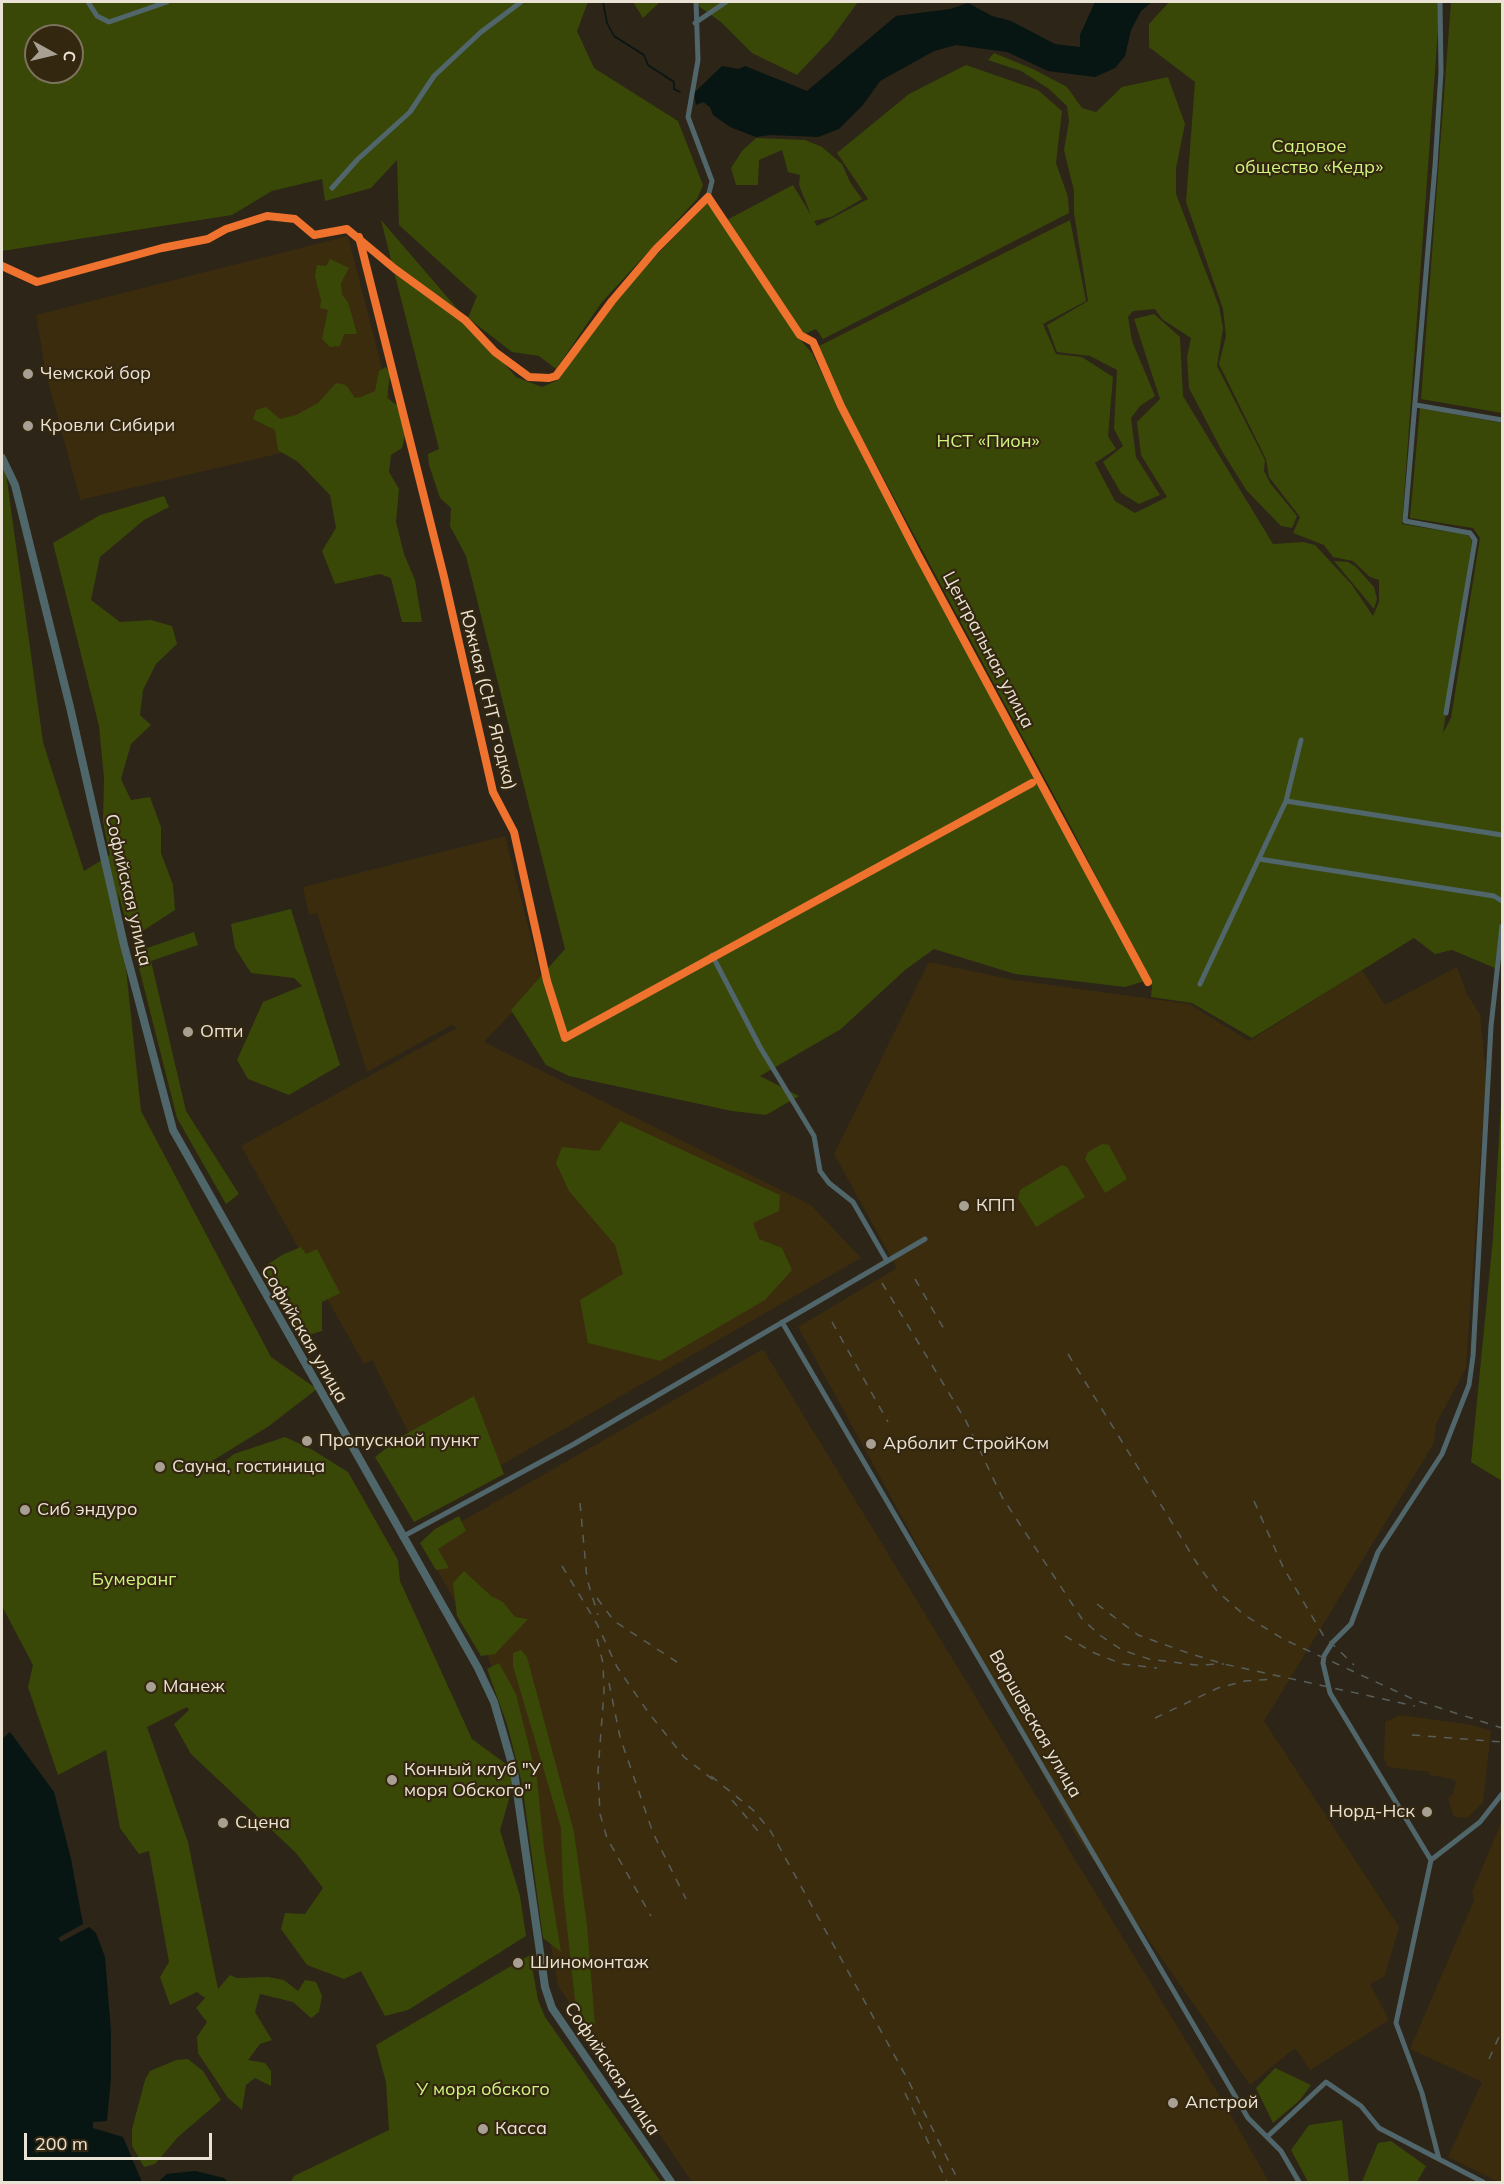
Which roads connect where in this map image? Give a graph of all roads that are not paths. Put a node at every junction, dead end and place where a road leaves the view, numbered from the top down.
1 (88, 2) edge
2 (167, 2) edge
3 (521, 2) edge
4 (696, 2) edge
5 (726, 2) edge
6 (1440, 2) edge
7 (695, 23) junction
8 (332, 188) dead end
9 (708, 197) junction
10 (359, 237) junction
11 (2, 266) edge
12 (1416, 405) junction
13 (1503, 420) edge
14 (2, 458) edge
15 (1446, 713) dead end
16 (1301, 740) dead end
17 (1032, 783) dead end
18 (1286, 801) junction
19 (1503, 835) edge
20 (1259, 859) junction
21 (1503, 901) edge
22 (1503, 926) edge
23 (712, 955) junction
24 (1148, 982) dead end
25 (1200, 984) dead end
26 (925, 1239) dead end
27 (887, 1261) junction
28 (782, 1322) junction
29 (402, 1537) junction
30 (1503, 1794) edge
31 (1431, 1860) junction
32 (1267, 2137) junction
33 (1439, 2159) junction
34 (671, 2182) edge
35 (1299, 2182) edge
36 (1483, 2182) edge

1 - 2 street
3 - 8 street
4 - 7 street
5 - 7 street
6 - 12 street
7 - 9 street
9 - 10 street
9 - 24 street, Центральная улица
10 - 11 street
10 - 23 street, Южная (СНТ Ягодка)
12 - 13 street
12 - 15 street
14 - 29 main road, Софийская улица
16 - 18 street
17 - 23 street
18 - 19 street
18 - 20 street
20 - 21 street
20 - 25 street
22 - 31 street
23 - 27 street
26 - 27 street
27 - 28 street
28 - 29 street
28 - 32 street, Варшавская улица
29 - 34 main road, Софийская улица
30 - 31 street
31 - 33 street
32 - 33 street
32 - 35 street, Варшавская улица
33 - 36 street

